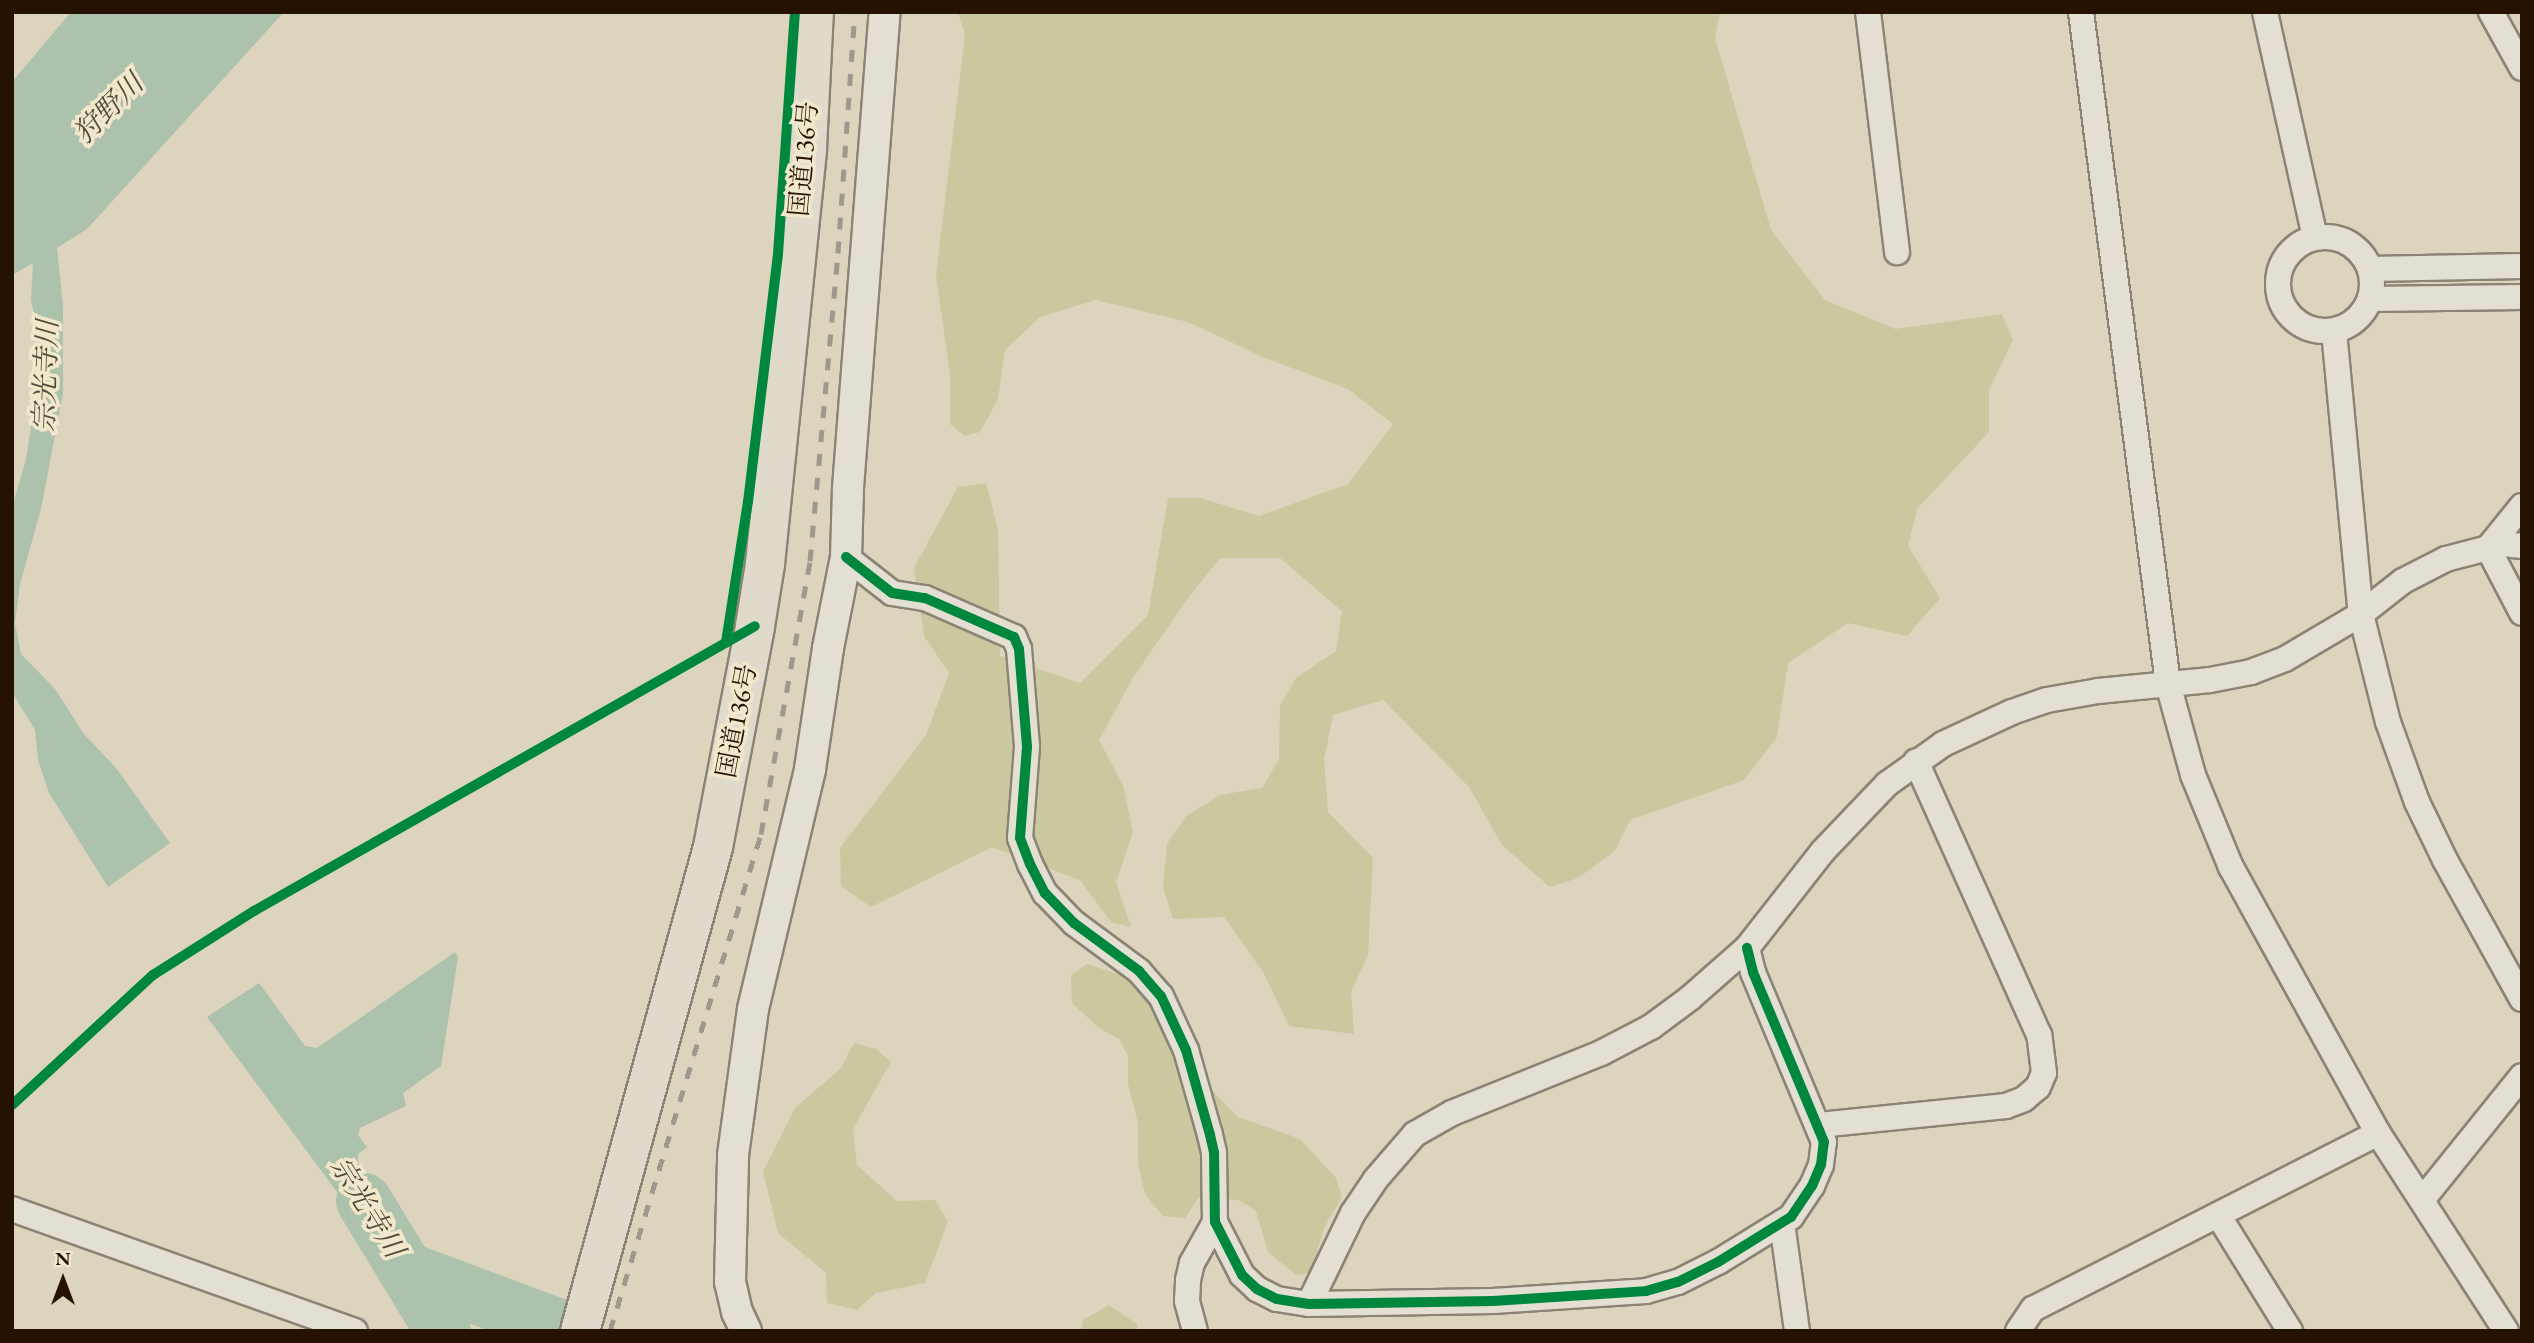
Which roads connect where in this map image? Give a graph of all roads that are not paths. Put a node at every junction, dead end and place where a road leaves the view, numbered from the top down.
1 (814, 12) edge
2 (885, 12) edge
3 (1868, 12) edge
4 (2081, 12) edge
5 (2265, 12) edge
6 (2491, 12) edge
7 (2522, 68) edge
8 (2315, 238) junction
9 (1898, 252) dead end
10 (2522, 266) edge
11 (2370, 269) junction
12 (2522, 297) edge
13 (2370, 299) junction
14 (2334, 331) junction
15 (2522, 506) edge
16 (2522, 546) edge
17 (2488, 548) junction
18 (846, 557) junction
19 (2522, 613) edge
20 (2361, 614) junction
21 (2168, 684) junction
22 (1916, 761) junction
23 (1747, 948) junction
24 (2522, 999) edge
25 (2522, 1076) edge
26 (1819, 1125) junction
27 (2378, 1133) junction
28 (2423, 1200) junction
29 (12, 1209) edge
30 (2218, 1215) junction
31 (1214, 1222) junction
32 (1782, 1223) junction
33 (1309, 1304) junction
34 (585, 1313) edge
35 (355, 1331) edge
36 (746, 1331) edge
37 (1195, 1331) edge
38 (1797, 1331) edge
39 (2018, 1331) edge
40 (2290, 1331) edge
41 (2505, 1331) edge

1 - 34 highway, 国道136号
2 - 18 street
3 - 9 street
4 - 21 street
5 - 8 street
6 - 7 street
8 - 11 street
8 - 14 street
10 - 11 street
11 - 13 street
12 - 13 street
13 - 14 street
14 - 20 street
15 - 17 street
16 - 17 street
17 - 19 street
17 - 20 street
18 - 31 street
18 - 36 street
20 - 21 street
20 - 24 street
21 - 22 street
21 - 27 street
22 - 23 street
22 - 26 street
23 - 26 street
23 - 33 street
25 - 28 street
26 - 32 street
27 - 28 street
27 - 30 street
28 - 41 street
29 - 35 street
30 - 39 street
30 - 40 street
31 - 33 street
31 - 37 street
32 - 33 street
32 - 38 street

